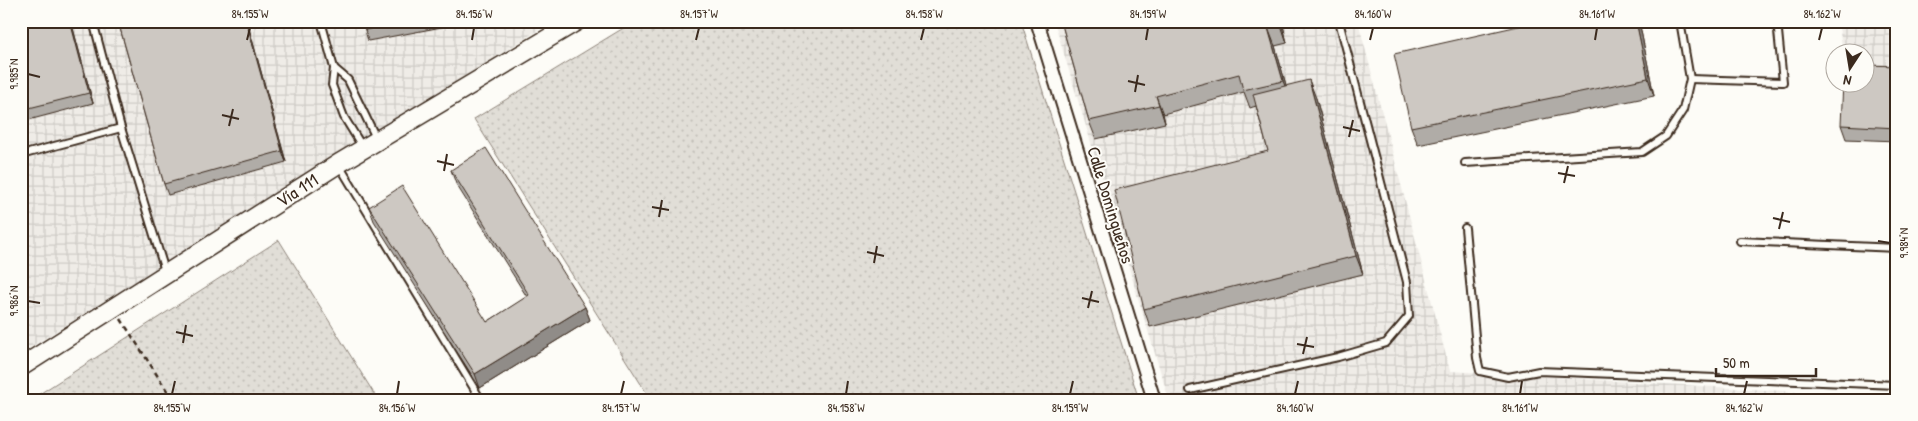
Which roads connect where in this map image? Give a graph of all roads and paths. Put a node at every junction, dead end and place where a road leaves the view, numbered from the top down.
1 (93, 21) edge
2 (321, 21) edge
3 (578, 21) edge
4 (1037, 21) edge
5 (1339, 21) edge
6 (1680, 21) edge
7 (1778, 21) edge
8 (334, 68) junction
9 (1690, 79) junction
10 (121, 128) junction
11 (370, 145) junction
12 (21, 155) edge
13 (1465, 163) dead end
14 (338, 164) junction
15 (1465, 228) dead end
16 (1740, 241) dead end
17 (1897, 248) edge
18 (166, 275) junction
19 (113, 308) junction
20 (21, 367) edge
21 (1897, 385) edge
22 (1190, 390) dead end
23 (173, 400) edge
24 (480, 400) edge
25 (1154, 400) edge

1 - 10 lane
2 - 8 lane
3 - 11 main road, Vía 111
4 - 25 street, Calle Domingueños
5 - 22 lane
6 - 9 lane
7 - 9 lane
8 - 11 lane
8 - 11 lane
9 - 13 lane
10 - 12 lane
10 - 18 lane
11 - 14 main road, Vía 111
14 - 18 main road, Vía 111
14 - 24 lane
15 - 21 lane
16 - 17 lane
18 - 19 main road, Vía 111
19 - 20 main road, Vía 111
19 - 23 path

